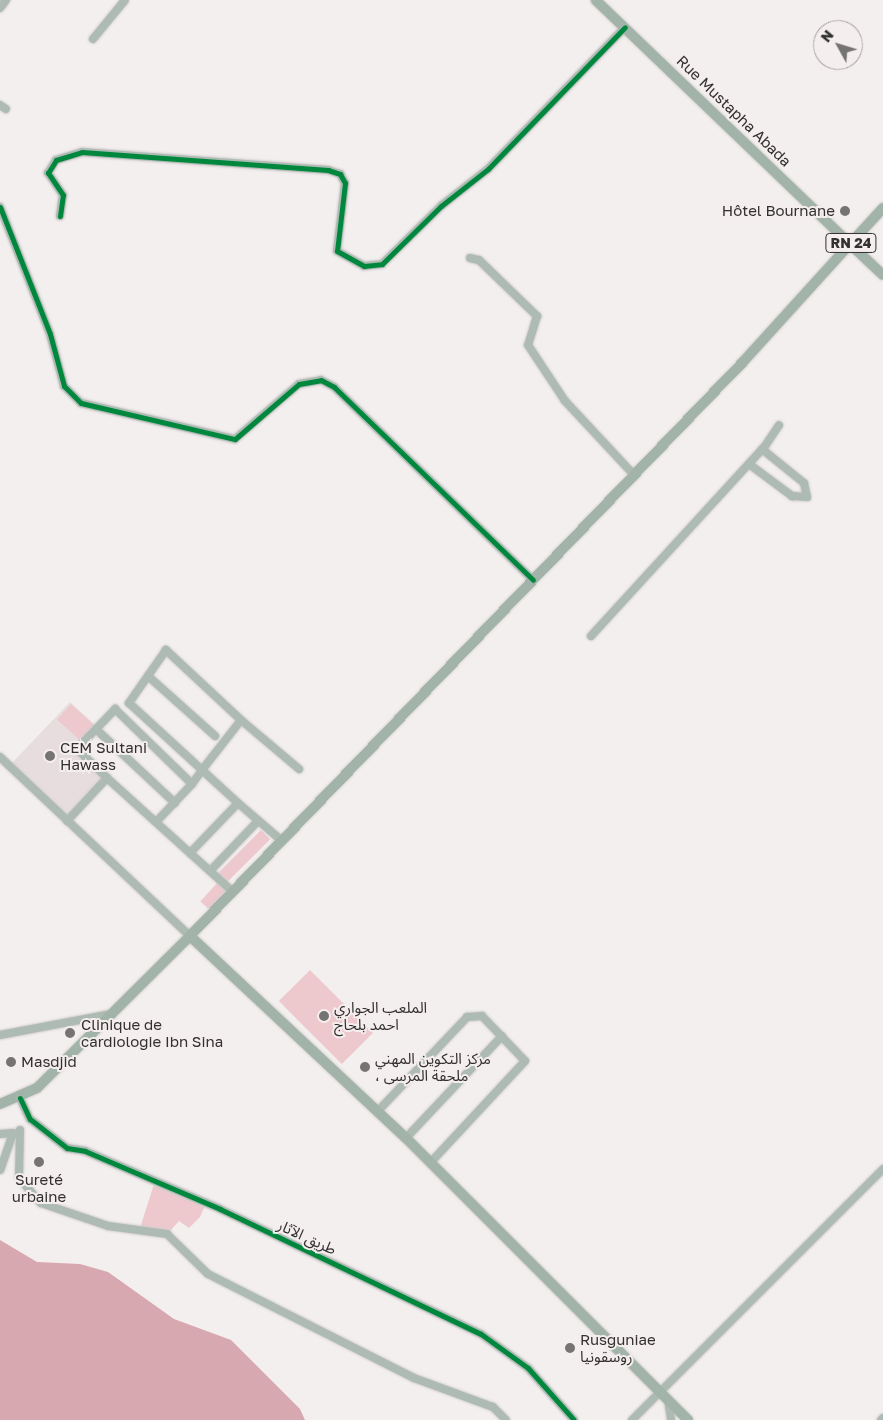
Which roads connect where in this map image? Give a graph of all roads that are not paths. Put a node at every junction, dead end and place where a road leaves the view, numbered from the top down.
1 (6, 0) edge
2 (125, 0) edge
3 (596, 0) edge
4 (0, 8) edge
5 (625, 27) junction
6 (94, 38) dead end
7 (0, 207) edge
8 (883, 208) edge
9 (60, 216) dead end
10 (850, 244) junction
11 (470, 258) dead end
12 (883, 275) edge
13 (779, 425) dead end
14 (762, 449) junction
15 (749, 464) junction
16 (634, 475) junction
17 (533, 580) junction
18 (591, 636) dead end
19 (148, 676) junction
20 (241, 720) junction
21 (96, 729) junction
22 (215, 736) dead end
23 (0, 758) edge
24 (299, 769) dead end
25 (202, 770) junction
26 (107, 778) junction
27 (192, 784) junction
28 (175, 803) junction
29 (238, 803) junction
30 (68, 821) junction
31 (258, 821) junction
32 (156, 822) junction
33 (282, 841) junction
34 (190, 853) junction
35 (210, 871) junction
36 (233, 892) junction
37 (190, 936) junction
38 (112, 1014) junction
39 (0, 1034) edge
40 (502, 1036) junction
41 (20, 1098) junction
42 (0, 1104) edge
43 (377, 1112) junction
44 (30, 1119) junction
45 (18, 1133) junction
46 (0, 1134) edge
47 (406, 1138) junction
48 (431, 1162) junction
49 (883, 1169) edge
50 (0, 1170) edge
51 (658, 1391) junction
52 (668, 1400) junction
53 (506, 1420) edge
54 (574, 1420) edge
55 (632, 1420) edge
56 (671, 1420) edge
57 (688, 1420) edge

1 - 4 street
2 - 6 street
3 - 5 main road, Rue Mustapha Abada
5 - 9 street
5 - 10 main road, Rue Mustapha Abada
7 - 17 street
8 - 10 main road, RN 24
10 - 12 main road, RN 24
10 - 16 main road
11 - 16 street
13 - 14 street
14 - 15 street
14 - 15 street
15 - 18 street
16 - 17 main road
17 - 33 main road
19 - 20 street
19 - 22 street
19 - 25 street
20 - 24 street
20 - 25 street
21 - 26 street
21 - 27 street
21 - 28 street
23 - 30 street
25 - 27 street
25 - 29 street
26 - 30 street
26 - 32 street
27 - 28 street
28 - 32 street
29 - 31 street
29 - 34 street
30 - 37 street
31 - 33 street
31 - 35 street
32 - 34 street
33 - 36 main road
34 - 35 street
35 - 36 street
36 - 37 main road
37 - 38 main road
37 - 43 main road
38 - 39 street
38 - 41 main road
40 - 43 street
40 - 47 street
40 - 48 street
41 - 42 main road
41 - 44 street, طريق الآثار
43 - 47 main road
44 - 45 street
44 - 54 street, طريق الآثار
45 - 46 street
45 - 50 street
45 - 53 street
47 - 48 main road
48 - 51 main road
49 - 51 street
51 - 52 main road
51 - 55 street
52 - 56 street
52 - 57 main road

